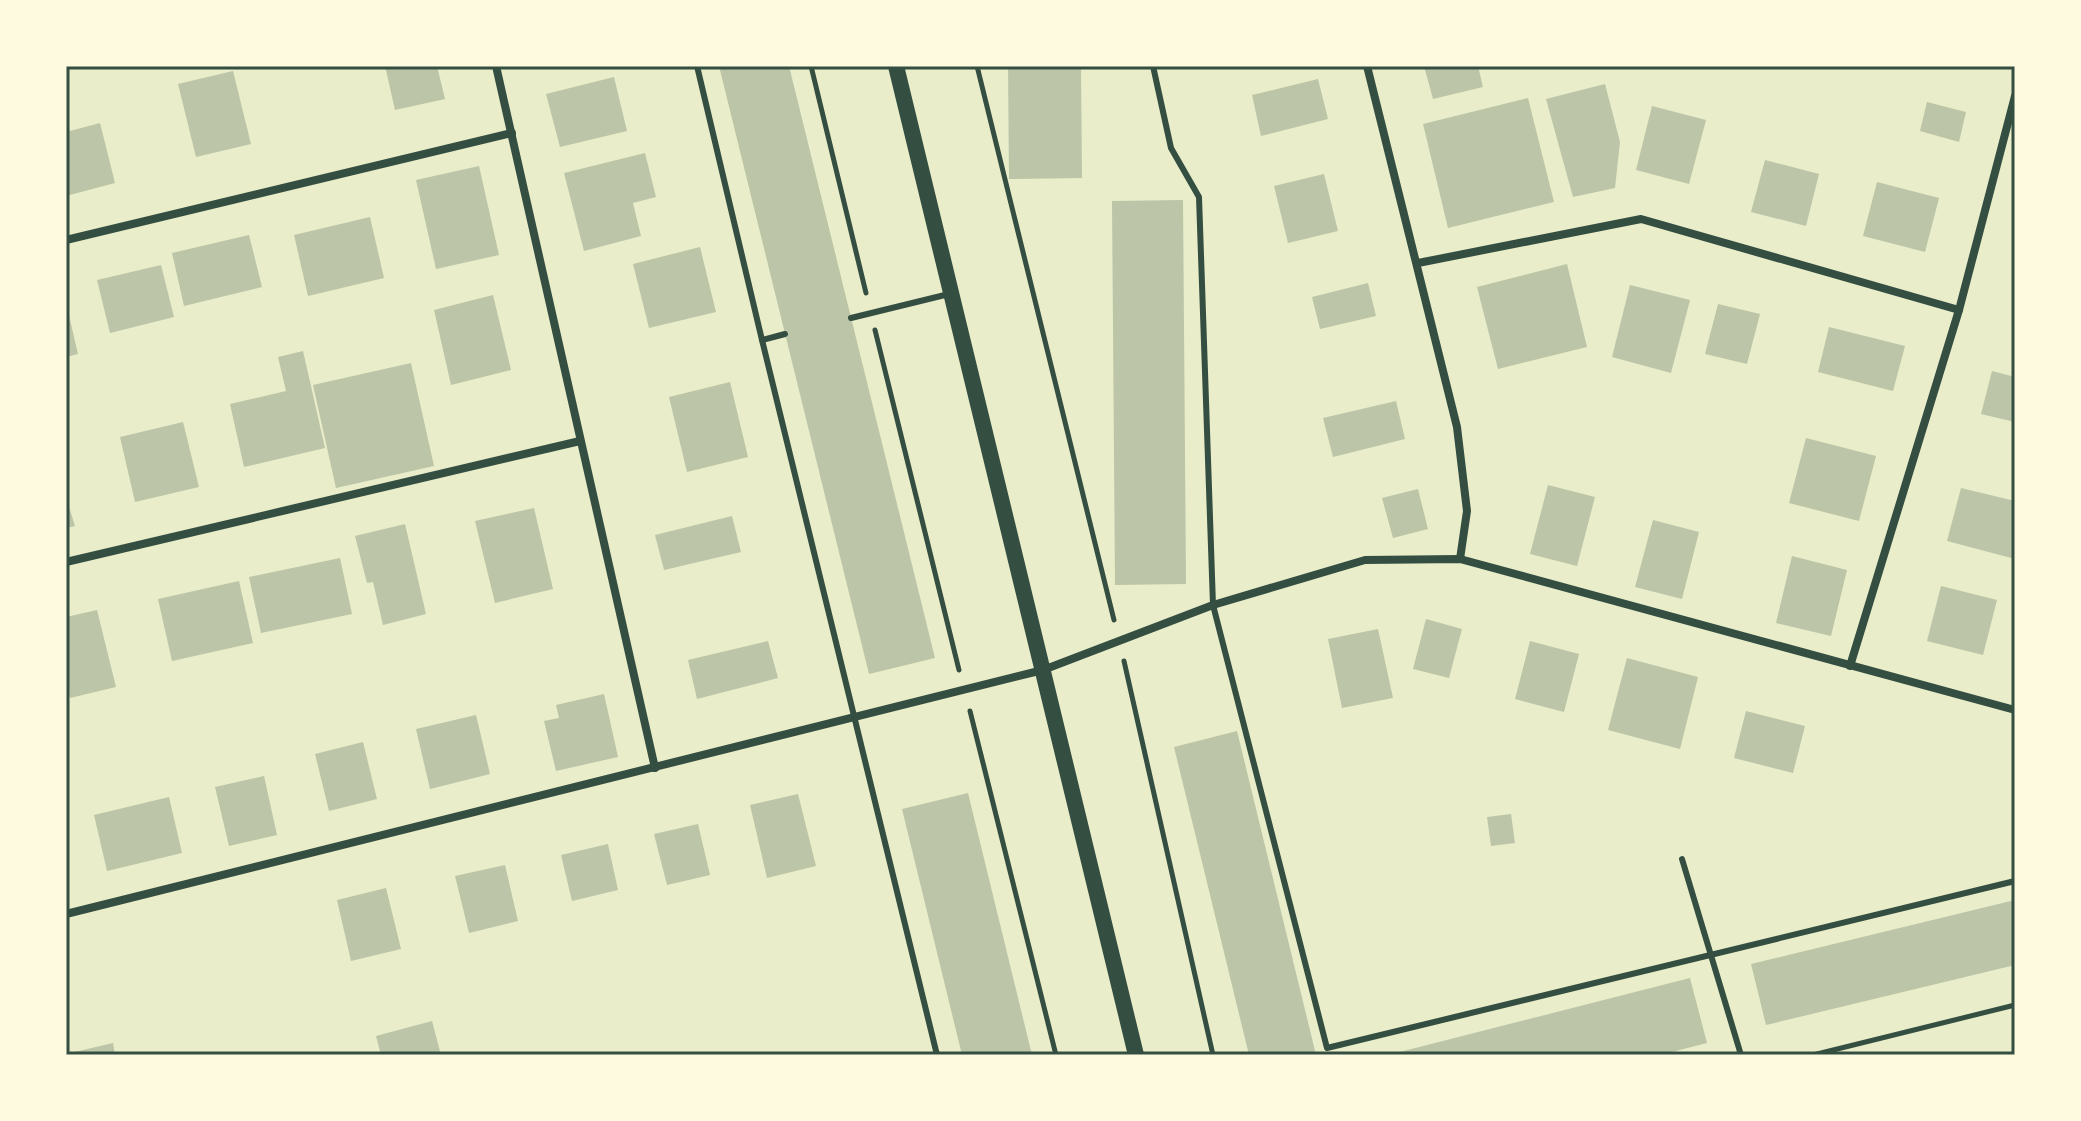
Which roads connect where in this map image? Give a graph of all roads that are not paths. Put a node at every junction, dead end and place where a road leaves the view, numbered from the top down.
1 (496, 66) edge
2 (697, 66) edge
3 (896, 66) edge
4 (1153, 66) edge
5 (1367, 66) edge
6 (2015, 96) edge
7 (512, 133) junction
8 (66, 240) edge
9 (1418, 263) junction
10 (951, 293) junction
11 (1959, 310) junction
12 (851, 318) dead end
13 (785, 334) dead end
14 (762, 340) junction
15 (580, 441) junction
16 (1460, 559) junction
17 (66, 562) edge
18 (1213, 605) junction
19 (1850, 666) junction
20 (1043, 670) junction
21 (2015, 710) edge
22 (854, 719) junction
23 (655, 768) junction
24 (1682, 859) dead end
25 (2015, 881) edge
26 (66, 914) edge
27 (1710, 954) junction
28 (937, 1055) edge
29 (1136, 1055) edge
30 (1741, 1055) edge

1 - 7 street
2 - 14 lane
3 - 10 main road
4 - 18 lane
5 - 9 street
6 - 11 street
7 - 8 street
7 - 15 street
9 - 11 street
9 - 16 street
10 - 12 lane
10 - 20 main road
11 - 19 street
13 - 14 lane
14 - 22 lane
15 - 17 street
15 - 23 street
16 - 18 street
16 - 19 street
18 - 20 street
18 - 27 lane
19 - 21 street
20 - 22 street
20 - 29 main road
22 - 23 street
22 - 28 lane
23 - 26 street
24 - 27 lane
25 - 27 lane
27 - 30 lane

